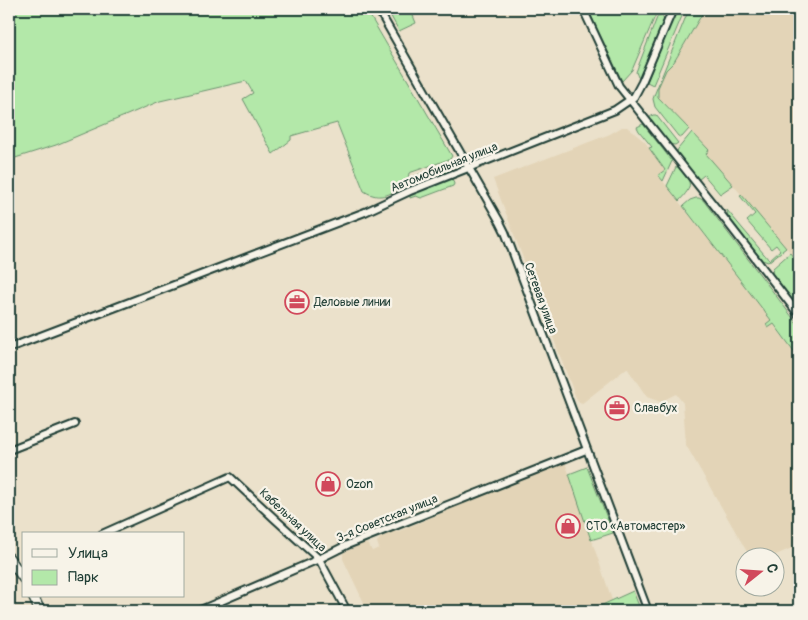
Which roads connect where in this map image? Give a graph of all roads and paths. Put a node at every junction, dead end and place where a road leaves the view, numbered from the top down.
1 (378, 9) edge
2 (583, 9) edge
3 (673, 9) edge
4 (630, 100) junction
5 (469, 168) junction
6 (799, 315) edge
7 (9, 348) edge
8 (75, 424) dead end
9 (9, 450) edge
10 (586, 450) junction
11 (106, 532) edge
12 (9, 558) edge
13 (320, 559) junction
14 (22, 574) edge
15 (34, 598) edge
16 (40, 611) edge
17 (198, 611) edge
18 (347, 611) edge
19 (648, 611) edge

1 - 5 street, Сетевая улица
2 - 4 street
3 - 4 street
4 - 5 street, Автомобильная улица
4 - 6 street
5 - 7 street, Автомобильная улица
5 - 10 street, Сетевая улица
8 - 9 street
10 - 13 street, 3-я Советская улица
10 - 19 street, Сетевая улица
11 - 13 street, Кабельная улица
12 - 14 main road
13 - 17 street, 3-я Советская улица
13 - 18 street, Кабельная улица
15 - 16 main road

